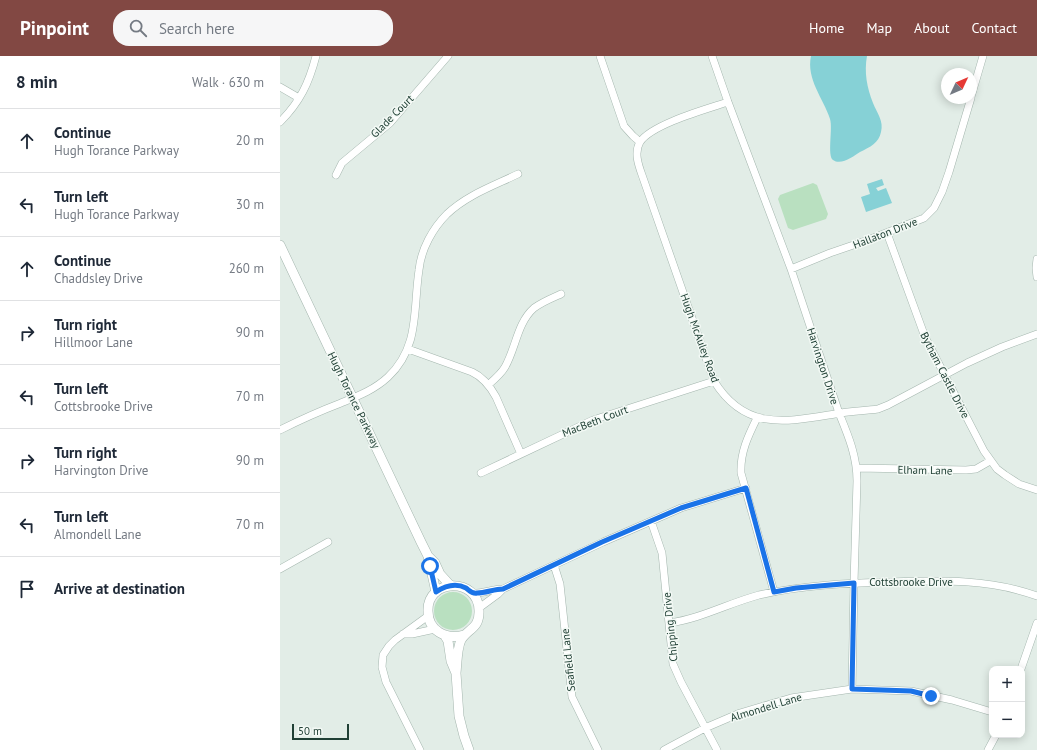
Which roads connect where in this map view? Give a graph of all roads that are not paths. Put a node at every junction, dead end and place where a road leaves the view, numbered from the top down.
1 (316, 56) edge
2 (448, 56) edge
3 (600, 56) edge
4 (712, 56) edge
5 (983, 56) edge
6 (977, 77) edge
7 (280, 87) edge
8 (299, 98) junction
9 (728, 102) junction
10 (969, 104) edge
11 (280, 122) edge
12 (640, 142) junction
13 (518, 174) dead end
14 (336, 176) dead end
15 (888, 233) junction
16 (280, 245) edge
17 (1037, 259) edge
18 (791, 270) junction
19 (1037, 277) edge
20 (561, 294) dead end
21 (1037, 334) edge
22 (408, 349) junction
23 (945, 375) junction
24 (714, 381) junction
25 (488, 384) junction
26 (352, 399) junction
27 (839, 413) junction
28 (757, 418) junction
29 (280, 430) edge
30 (520, 454) junction
31 (990, 461) junction
32 (857, 468) junction
33 (481, 473) dead end
34 (746, 488) junction
35 (1037, 490) edge
36 (651, 521) junction
37 (328, 542) dead end
38 (428, 556) junction
39 (554, 565) junction
40 (280, 569) edge
41 (854, 583) junction
42 (450, 585) junction
43 (503, 589) junction
44 (436, 592) junction
45 (774, 592) junction
46 (472, 593) junction
47 (1037, 596) edge
48 (479, 608) junction
49 (428, 616) junction
50 (669, 623) junction
51 (1037, 623) edge
52 (435, 629) junction
53 (403, 634) junction
54 (464, 635) junction
55 (445, 636) junction
56 (1022, 666) edge
57 (456, 674) junction
58 (852, 689) junction
59 (989, 711) edge
60 (705, 728) junction
61 (994, 738) edge
62 (420, 750) edge
63 (469, 750) edge
64 (598, 750) edge
65 (664, 750) edge
66 (717, 750) edge
67 (988, 750) edge

1 - 8 street
2 - 14 street, Glade Court
3 - 12 street
4 - 9 street, Harvington Drive
5 - 6 street, Hallaton Drive
7 - 8 street
8 - 11 street
9 - 12 street
9 - 18 street, Harvington Drive
10 - 15 street, Hallaton Drive
12 - 24 street, Hugh McAuley Road
13 - 22 street
15 - 18 street, Hallaton Drive
15 - 23 street, Bytham Castle Drive
16 - 26 street, Hugh Torance Parkway
17 - 19 street
18 - 27 street, Harvington Drive
20 - 25 street
21 - 23 street, Hugh McAuley Road
22 - 25 street
22 - 26 street
23 - 27 street, Hugh McAuley Road
23 - 31 street, Bytham Castle Drive
24 - 28 street, Hugh McAuley Road
24 - 30 street, MacBeth Court
25 - 30 street
26 - 29 street
26 - 38 street, Hugh Torance Parkway
27 - 28 street, Hugh McAuley Road
27 - 32 street, Harvington Drive
28 - 34 street
30 - 33 street, MacBeth Court
31 - 32 street, Elham Lane
31 - 35 street, Bytham Castle Drive
32 - 41 street, Harvington Drive
34 - 36 street
34 - 45 street
36 - 39 street
36 - 50 street, Chipping Drive
37 - 40 street
38 - 42 street, Hugh Torance Parkway
38 - 44 street, Hugh Torance Parkway
39 - 43 street
39 - 64 street, Seafield Lane
41 - 45 street, Cottsbrooke Drive
41 - 47 street, Cottsbrooke Drive
41 - 58 street, Harvington Drive
42 - 44 street
42 - 46 street
43 - 46 street
43 - 48 street
44 - 49 street
45 - 50 street, Cottsbrooke Drive
46 - 48 street
48 - 54 street
49 - 52 street
49 - 53 street
50 - 60 street, Chipping Drive
51 - 56 street
52 - 53 street
52 - 55 street
53 - 62 street
54 - 55 street
54 - 57 street
55 - 57 street
57 - 63 street
58 - 59 street, Almondell Lane
58 - 60 street, Almondell Lane
60 - 65 street, Almondell Lane
60 - 66 street, Chipping Drive
61 - 67 street

